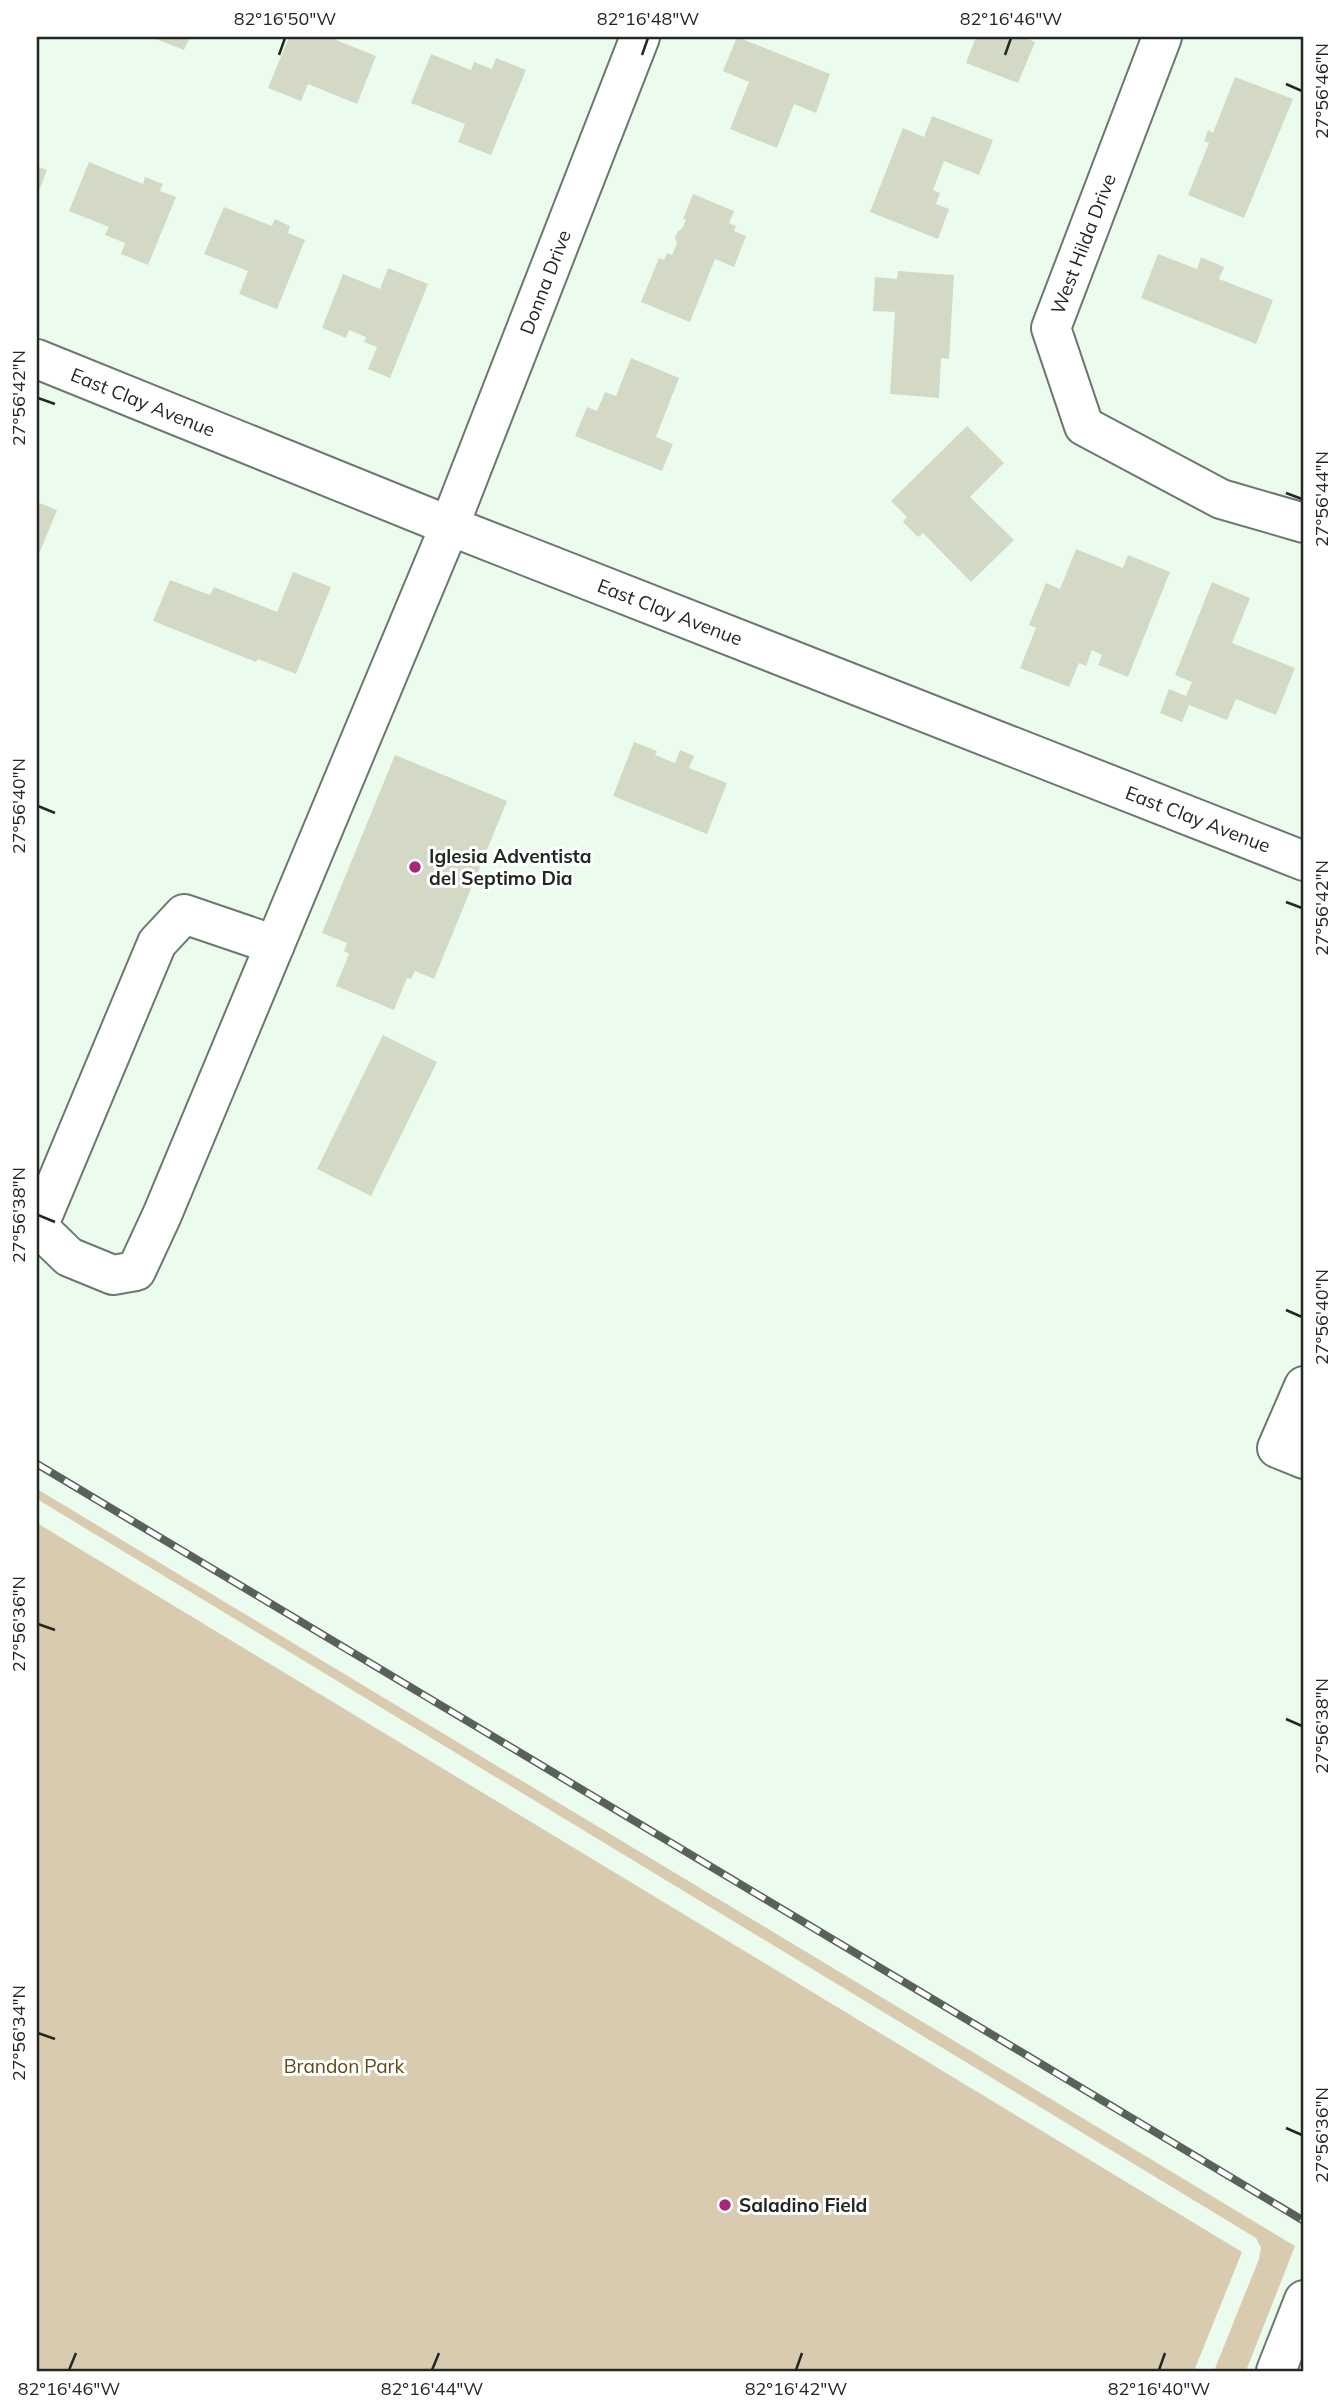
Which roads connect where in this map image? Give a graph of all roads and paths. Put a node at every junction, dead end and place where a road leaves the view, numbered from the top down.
1 (1162, 37) edge
2 (637, 38) edge
3 (37, 359) edge
4 (1304, 523) edge
5 (450, 526) junction
6 (1304, 861) edge
7 (275, 946) junction
8 (1304, 1386) edge
9 (1304, 1459) edge
10 (1304, 2300) edge
11 (1276, 2371) edge

1 - 4 street, West Hilda Drive
2 - 5 street, Donna Drive
3 - 5 street, East Clay Avenue
5 - 6 street, East Clay Avenue
5 - 7 street, Donna Drive
7 - 7 street, Donna Drive
8 - 9 street
10 - 11 street

